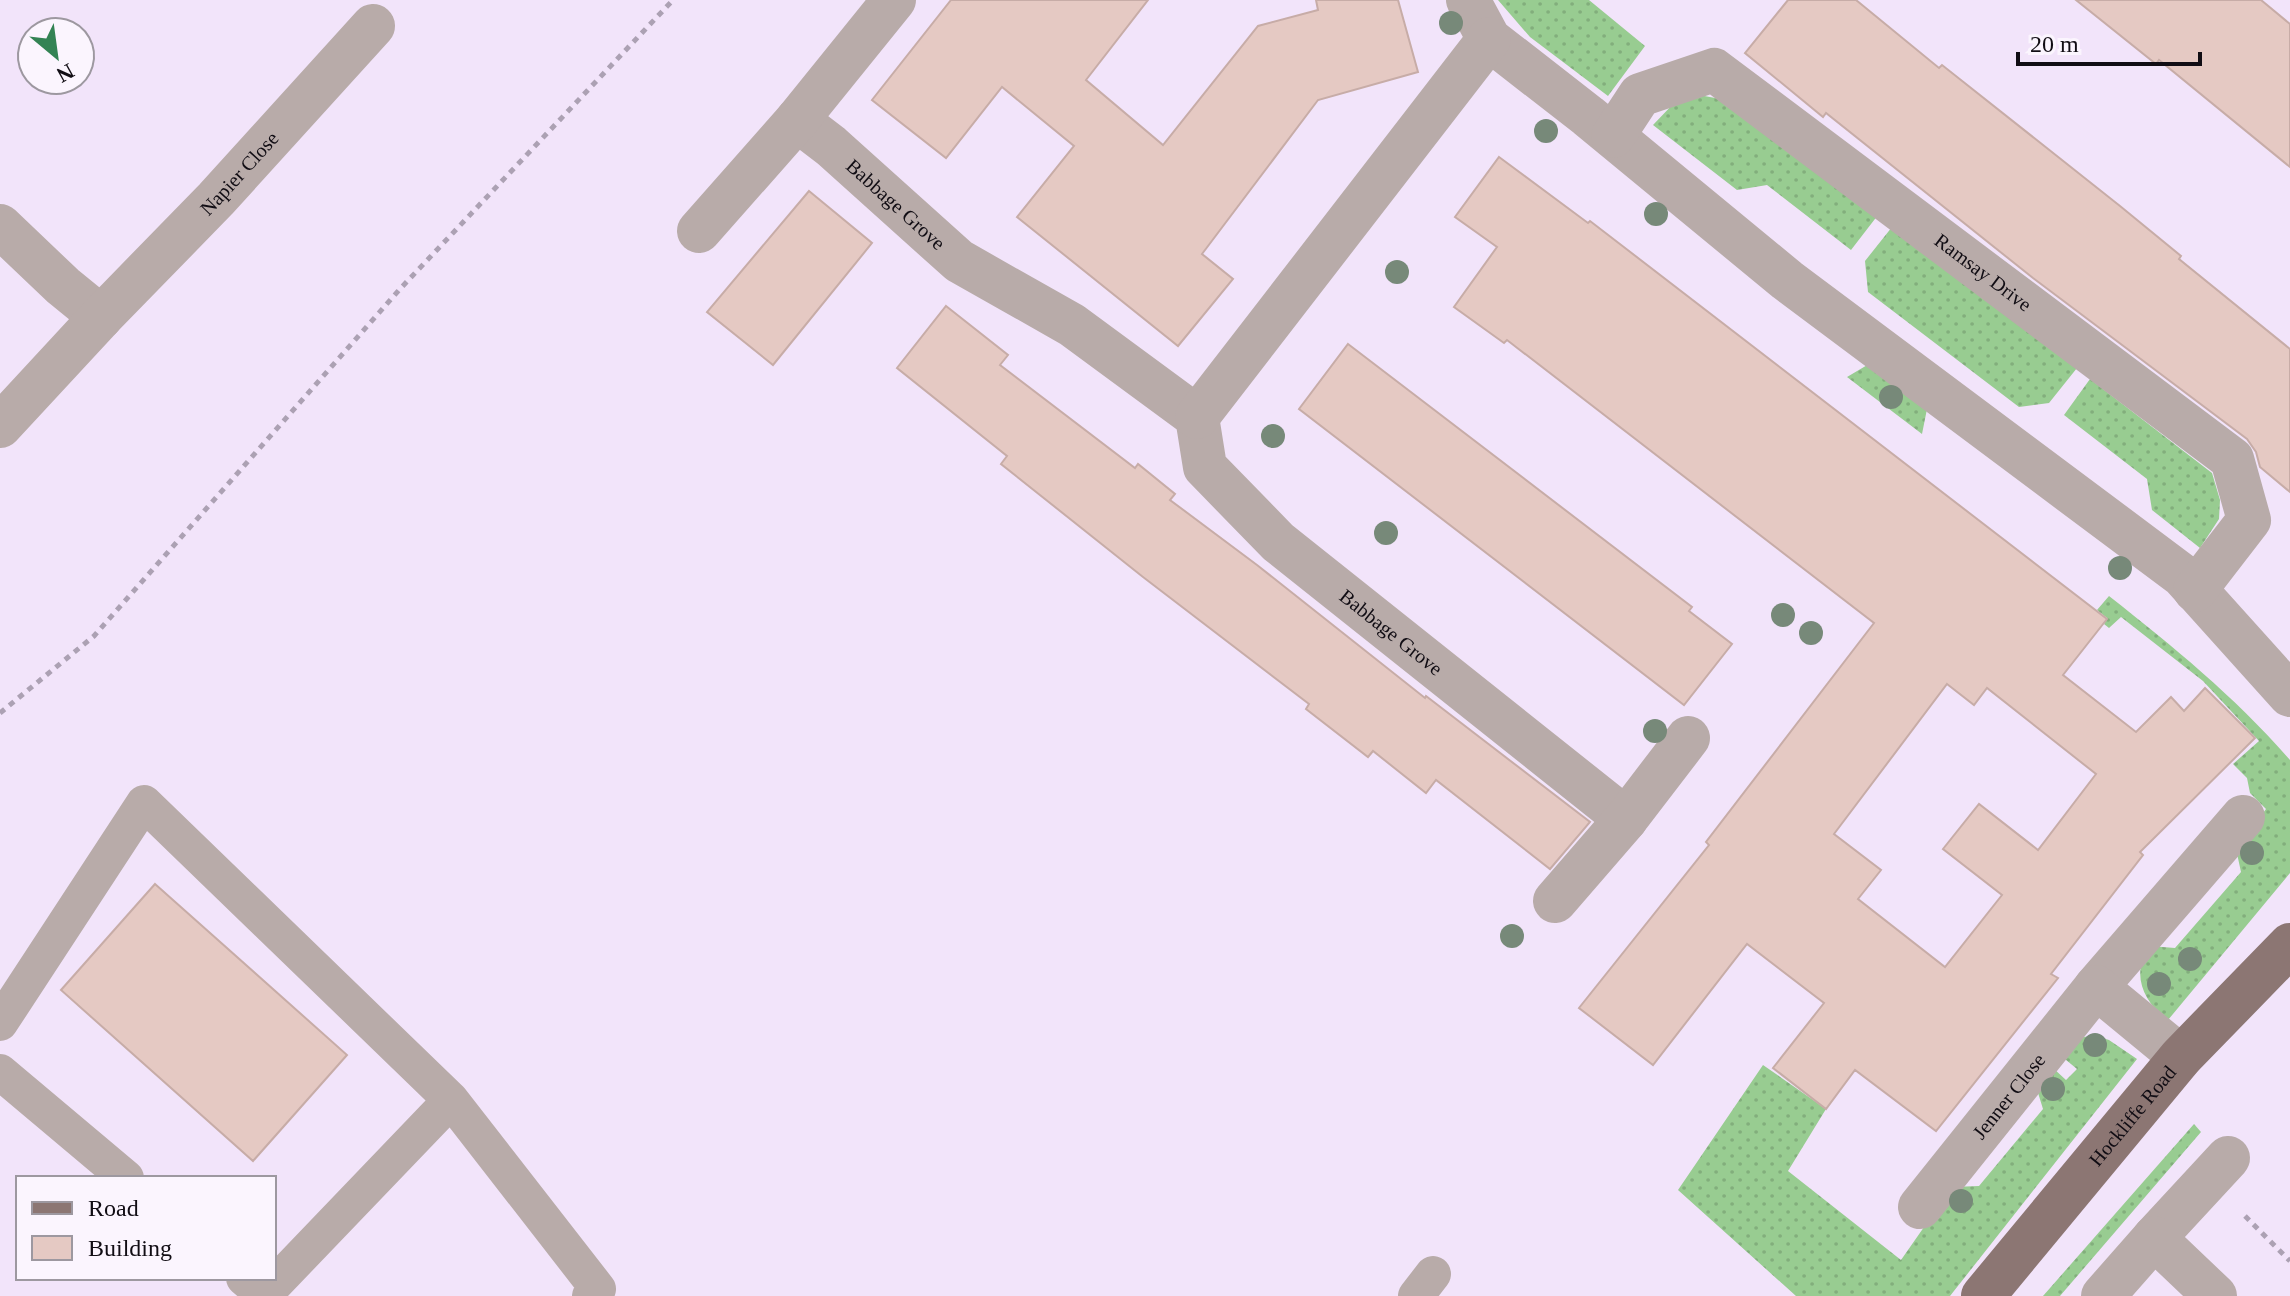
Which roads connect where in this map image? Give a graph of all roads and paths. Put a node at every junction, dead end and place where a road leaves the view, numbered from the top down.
1 (673, 0) edge
2 (894, 0) edge
3 (1468, 0) edge
4 (373, 26) dead end
5 (1489, 39) junction
6 (797, 120) junction
7 (1613, 136) junction
8 (0, 226) edge
9 (699, 231) dead end
10 (101, 317) junction
11 (1197, 417) junction
12 (0, 426) edge
13 (2195, 590) junction
14 (2290, 695) edge
15 (0, 713) edge
16 (1688, 738) dead end
17 (2243, 817) dead end
18 (1626, 819) junction
19 (1555, 901) dead end
20 (2290, 945) edge
21 (2096, 987) junction
22 (0, 1023) edge
23 (2181, 1057) junction
24 (0, 1072) edge
25 (451, 1100) junction
26 (2228, 1158) dead end
27 (124, 1176) edge
28 (1920, 1207) dead end
29 (2154, 1238) junction
30 (246, 1280) edge
31 (265, 1296) edge
32 (590, 1296) edge
33 (1983, 1296) edge
34 (2103, 1296) edge
35 (2215, 1296) edge

1 - 15 path
2 - 6 street
3 - 5 street
4 - 10 street, Napier Close
5 - 7 street
5 - 11 street
6 - 9 street
6 - 11 street, Babbage Grove
7 - 13 street
7 - 13 street, Ramsay Drive
8 - 10 street
10 - 12 street, Napier Close
11 - 18 street, Babbage Grove
13 - 14 street
16 - 18 street
17 - 21 street, Jenner Close
18 - 19 street
20 - 23 main road, Hockliffe Road
21 - 23 street
21 - 28 street, Jenner Close
22 - 25 lane
23 - 33 main road, Hockliffe Road
24 - 27 lane
25 - 31 lane
25 - 32 lane
26 - 29 street
29 - 34 street
29 - 35 street
30 - 31 lane

